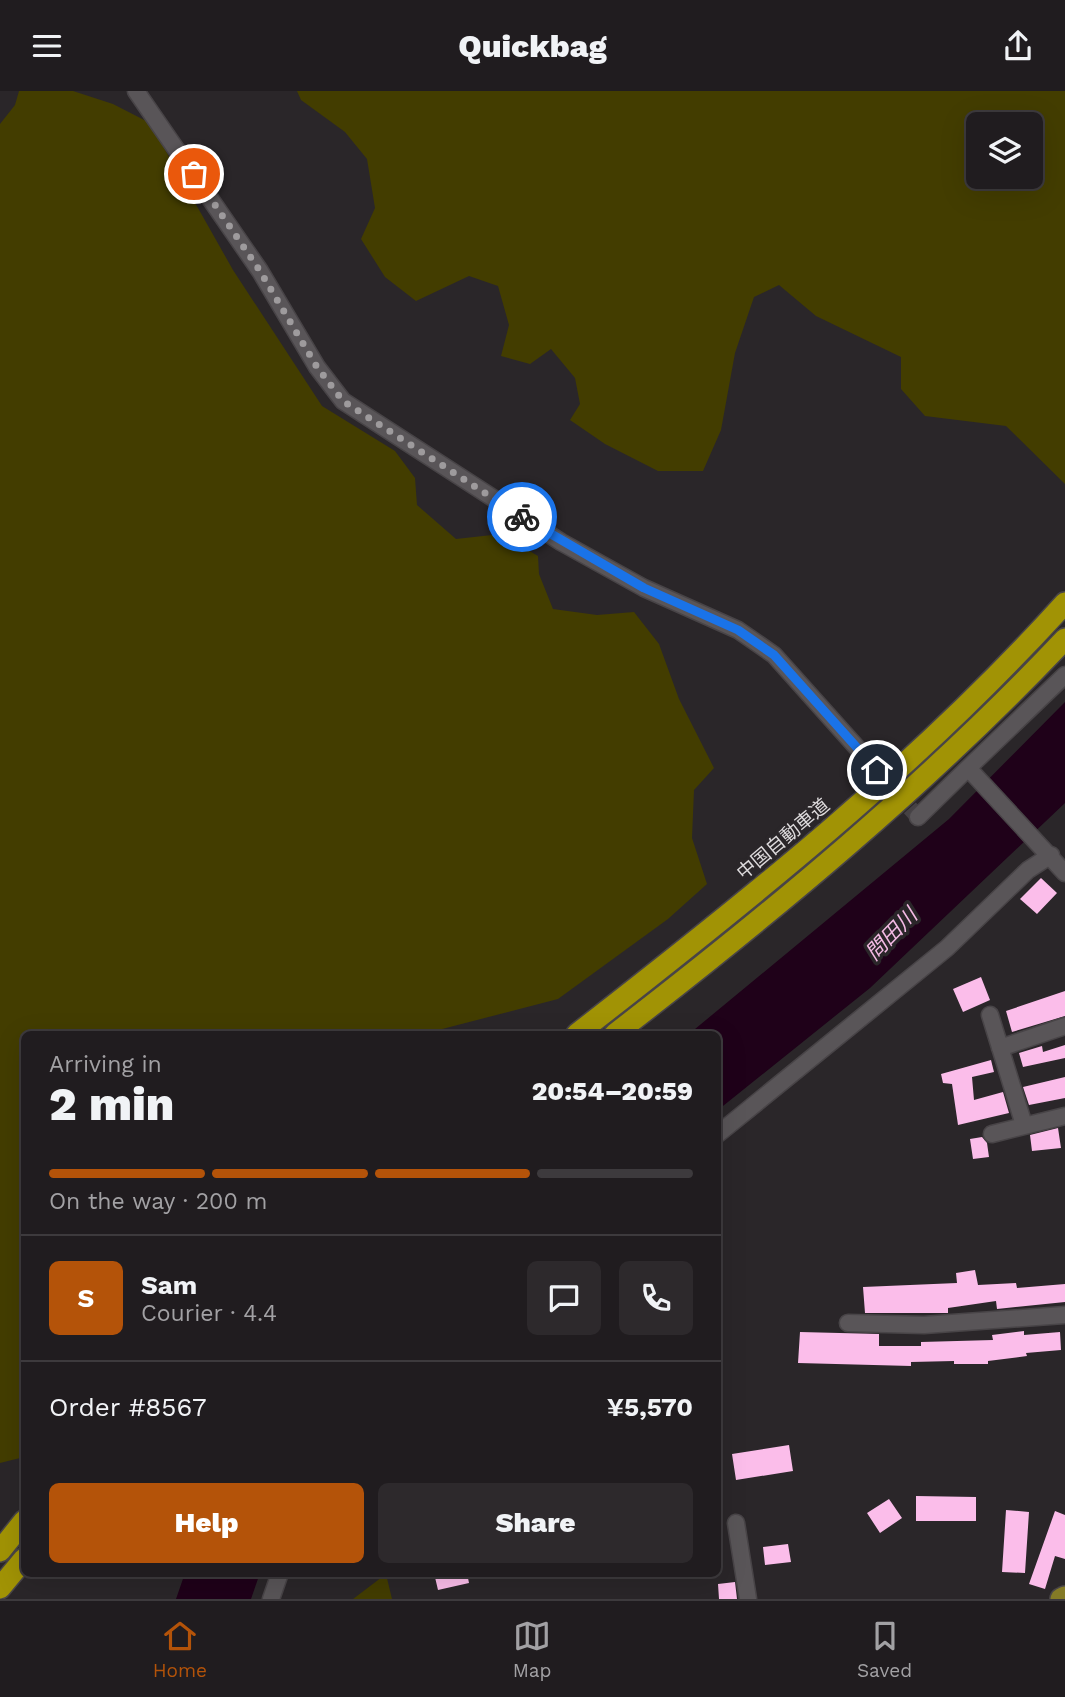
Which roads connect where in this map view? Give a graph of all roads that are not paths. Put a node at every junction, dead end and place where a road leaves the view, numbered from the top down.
1 (136, 91) edge
2 (1065, 603) edge
3 (1065, 639) edge
4 (1065, 675) edge
5 (877, 770) tunnel mouth
6 (973, 773) junction
7 (919, 817) dead end
8 (1051, 855) junction
9 (1065, 873) edge
10 (990, 1015) dead end
11 (1065, 1026) edge
12 (581, 1031) edge
13 (619, 1031) edge
14 (1000, 1048) junction
15 (1065, 1116) edge
16 (1024, 1125) junction
17 (721, 1132) edge
18 (992, 1134) dead end
19 (1065, 1315) edge
20 (848, 1323) dead end
21 (736, 1523) dead end
22 (21, 1525) edge
23 (0, 1551) edge
24 (21, 1563) edge
25 (279, 1577) edge
26 (0, 1588) edge
27 (271, 1599) edge
28 (748, 1599) edge

1 - 5 street
2 - 12 highway, 中国自動車道
3 - 13 highway
4 - 6 street
6 - 7 street
6 - 8 street
8 - 9 street
8 - 17 street
10 - 14 street
11 - 14 street
14 - 16 street
15 - 16 street
16 - 18 street
19 - 20 street
21 - 28 street
22 - 23 highway
24 - 26 highway
25 - 27 street

